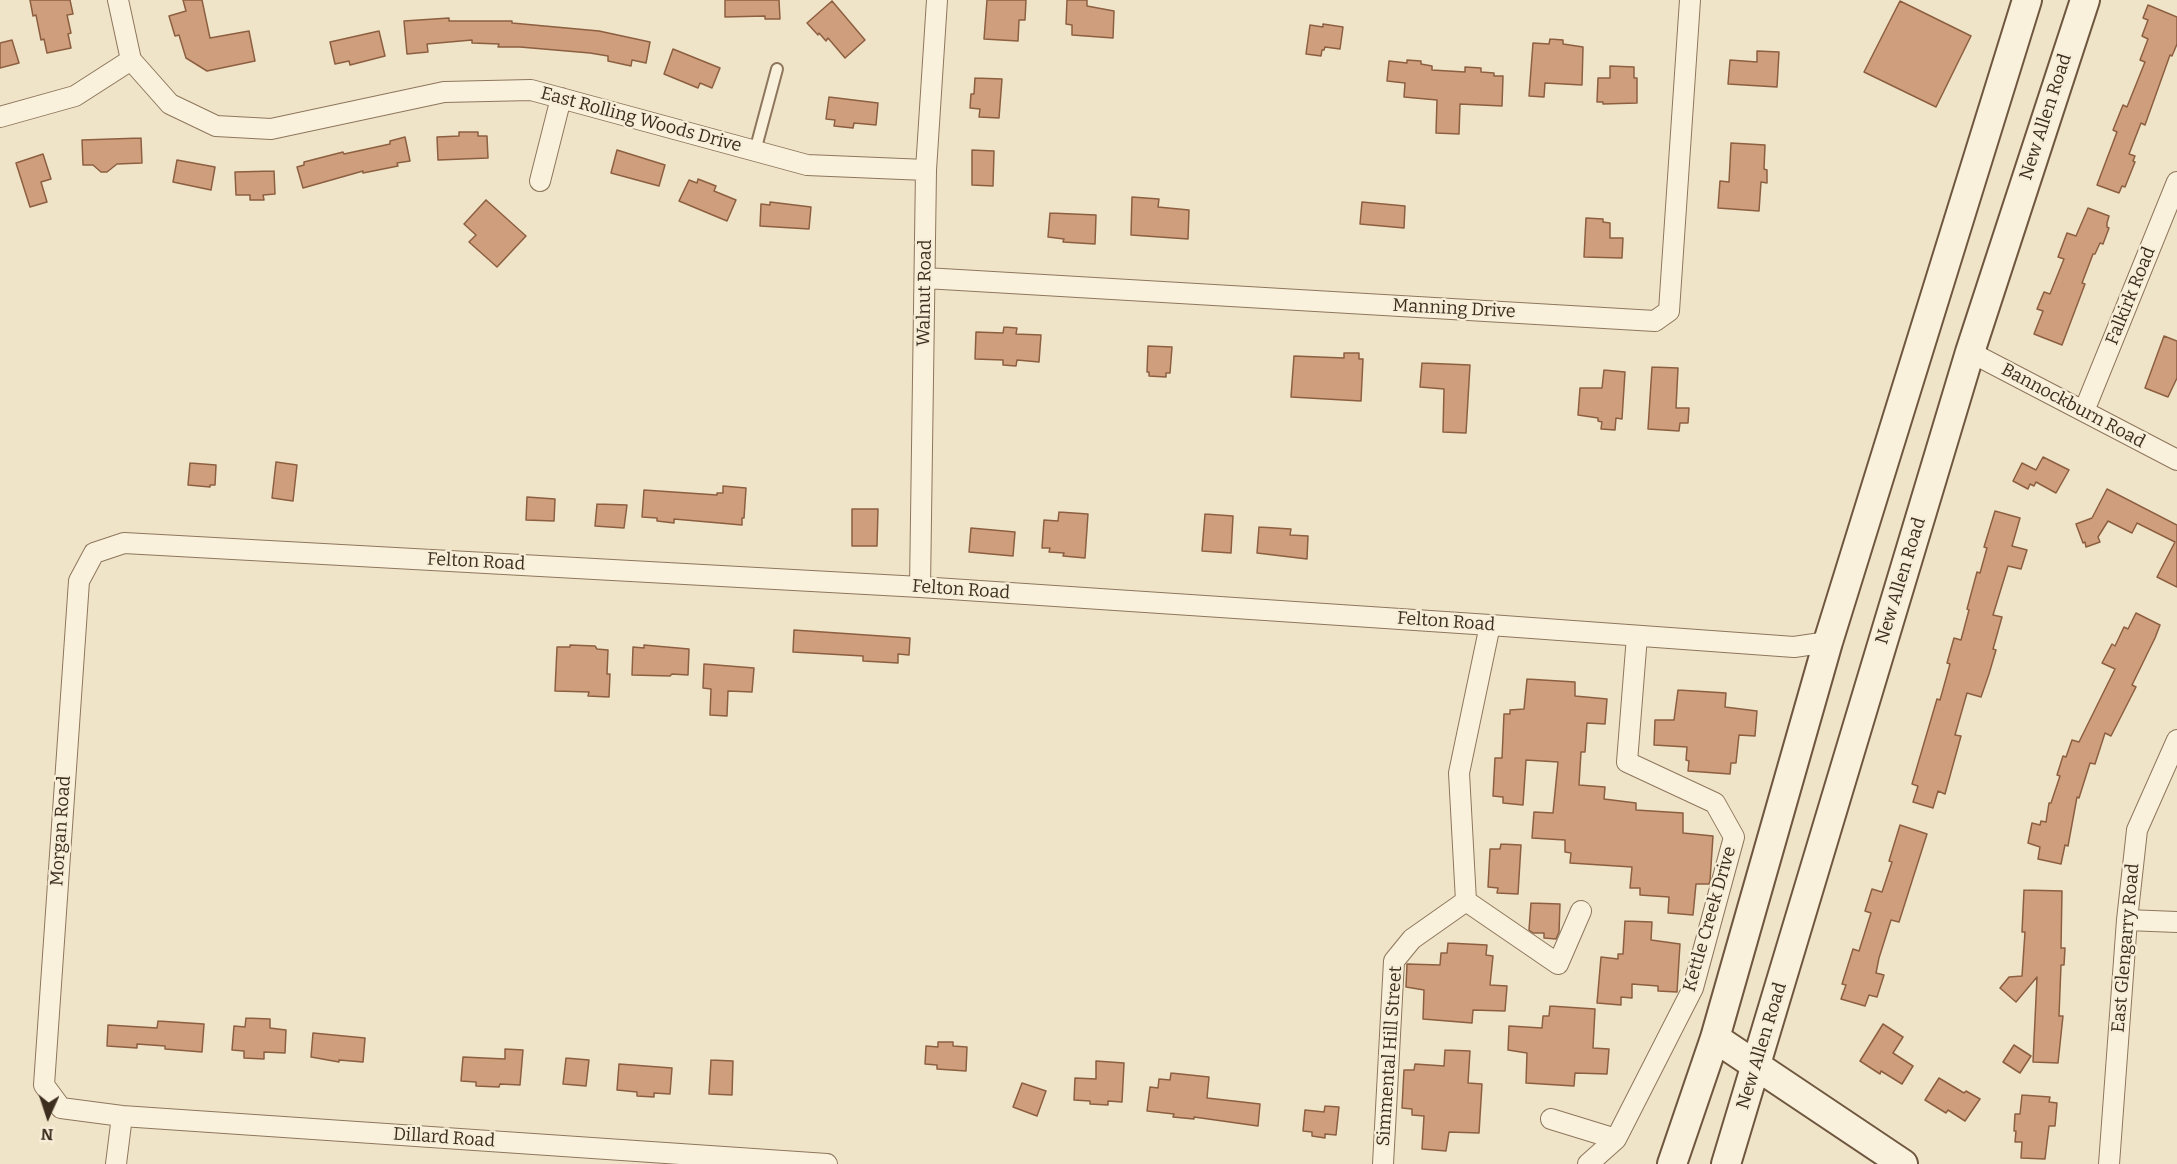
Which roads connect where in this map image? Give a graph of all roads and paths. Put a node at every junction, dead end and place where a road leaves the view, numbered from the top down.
1 (118, 0) edge
2 (937, 0) edge
3 (1690, 0) edge
4 (2027, 0) edge
5 (2085, 0) edge
6 (131, 60) junction
7 (777, 69) dead end
8 (561, 98) junction
9 (0, 117) edge
10 (755, 151) junction
11 (926, 170) junction
12 (540, 181) dead end
13 (2177, 182) edge
14 (925, 278) junction
15 (1970, 352) junction
16 (2084, 411) junction
17 (2177, 460) edge
18 (94, 553) joint
19 (920, 587) junction
20 (1490, 625) junction
21 (1637, 636) junction
22 (1828, 642) junction
23 (2177, 740) edge
24 (1466, 901) junction
25 (1581, 911) dead end
26 (2127, 920) junction
27 (2177, 922) edge
28 (1715, 1038) junction
29 (1756, 1068) junction
30 (61, 1108) joint
31 (122, 1116) junction
32 (1551, 1119) dead end
33 (1616, 1139) junction
34 (116, 1164) edge
35 (827, 1164) edge
36 (1383, 1164) edge
37 (1588, 1164) edge
38 (1672, 1164) edge
39 (1726, 1164) edge
40 (1903, 1164) edge
41 (2109, 1164) edge

1 - 6 street
2 - 11 street, Walnut Road
3 - 14 street, Manning Drive
4 - 22 main road
5 - 15 main road, New Allen Road
6 - 8 street, East Rolling Woods Drive
6 - 9 street
7 - 10 lane
8 - 10 street, East Rolling Woods Drive
8 - 12 street
10 - 11 street, East Rolling Woods Drive
11 - 14 street, Walnut Road
13 - 16 street, Falkirk Road
14 - 19 street, Walnut Road
15 - 16 street, Bannockburn Road
15 - 29 main road, New Allen Road
16 - 17 street, Bannockburn Road
18 - 19 street, Felton Road
18 - 30 street, Morgan Road
19 - 20 street, Felton Road
20 - 21 street, Felton Road
20 - 24 street
21 - 22 street, Felton Road
21 - 33 street, Kettle Creek Drive
22 - 28 main road
23 - 26 street, East Glengarry Road
24 - 25 street
24 - 36 street, Simmental Hill Street
26 - 27 street
26 - 41 street, East Glengarry Road
28 - 29 main road
28 - 38 main road
29 - 39 main road, New Allen Road
29 - 40 main road
30 - 31 street, Dillard Road
31 - 34 street
31 - 35 street, Dillard Road
32 - 33 street
33 - 37 street, Kettle Creek Drive

